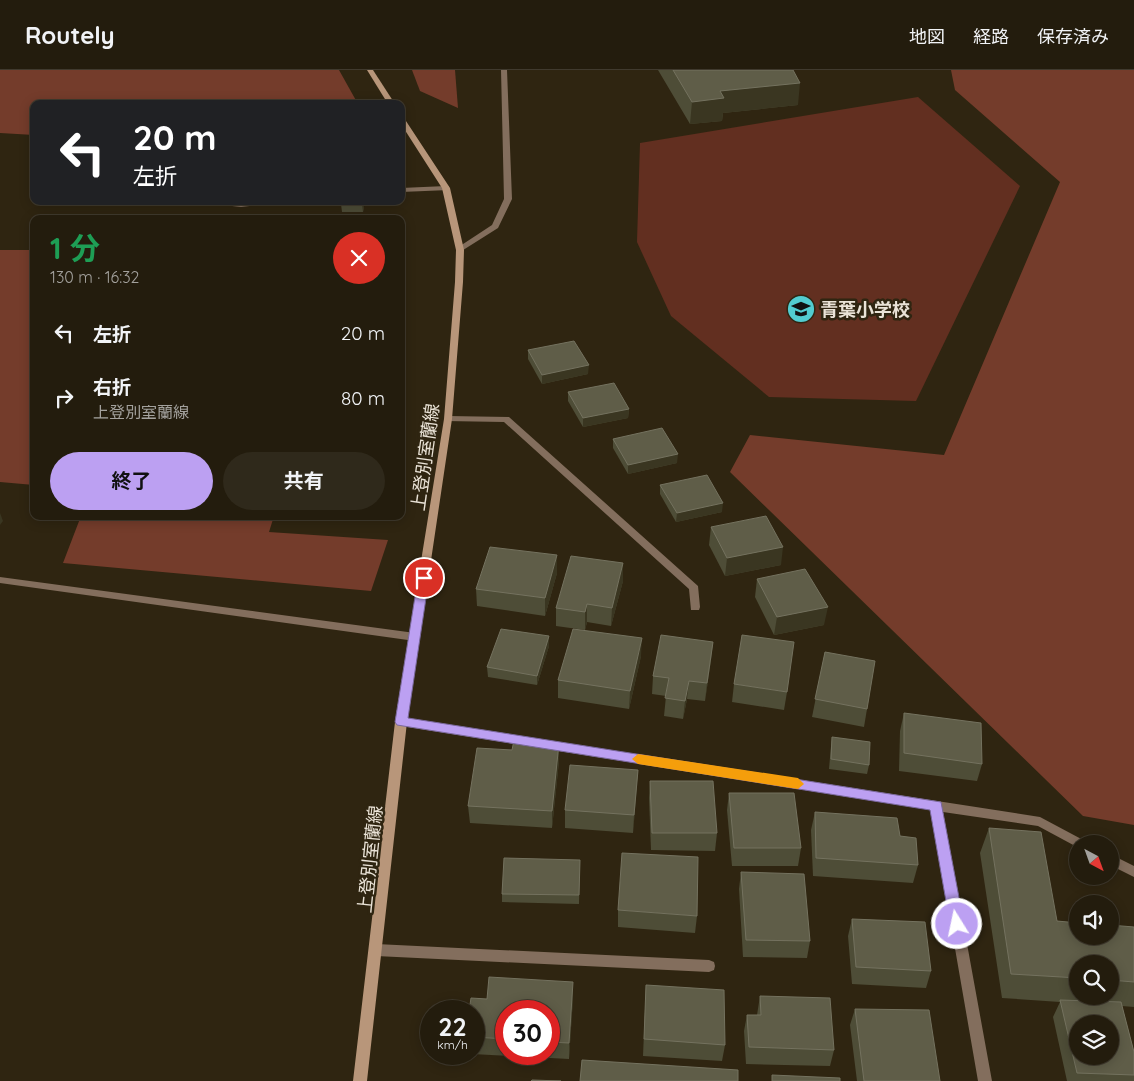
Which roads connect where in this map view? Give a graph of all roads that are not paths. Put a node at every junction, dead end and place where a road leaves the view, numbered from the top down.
1 (370, 70) edge
2 (504, 70) edge
3 (389, 100) edge
4 (405, 124) edge
5 (446, 188) junction
6 (405, 190) edge
7 (460, 250) junction
8 (448, 419) junction
9 (0, 580) edge
10 (696, 607) dead end
11 (415, 636) junction
12 (402, 722) junction
13 (936, 805) junction
14 (1069, 838) edge
15 (1119, 864) edge
16 (1134, 872) edge
17 (376, 950) junction
18 (709, 966) dead end
19 (360, 1081) edge
20 (985, 1081) edge

1 - 3 main road
2 - 7 street
4 - 5 main road, 上登別室蘭線
5 - 6 street
5 - 7 main road, 上登別室蘭線
7 - 8 main road, 上登別室蘭線
8 - 10 street
8 - 11 main road, 上登別室蘭線
9 - 11 street
11 - 12 main road, 上登別室蘭線
12 - 13 street
12 - 17 main road, 上登別室蘭線
13 - 14 street
13 - 20 street
15 - 16 street
17 - 18 street
17 - 19 main road, 上登別室蘭線

